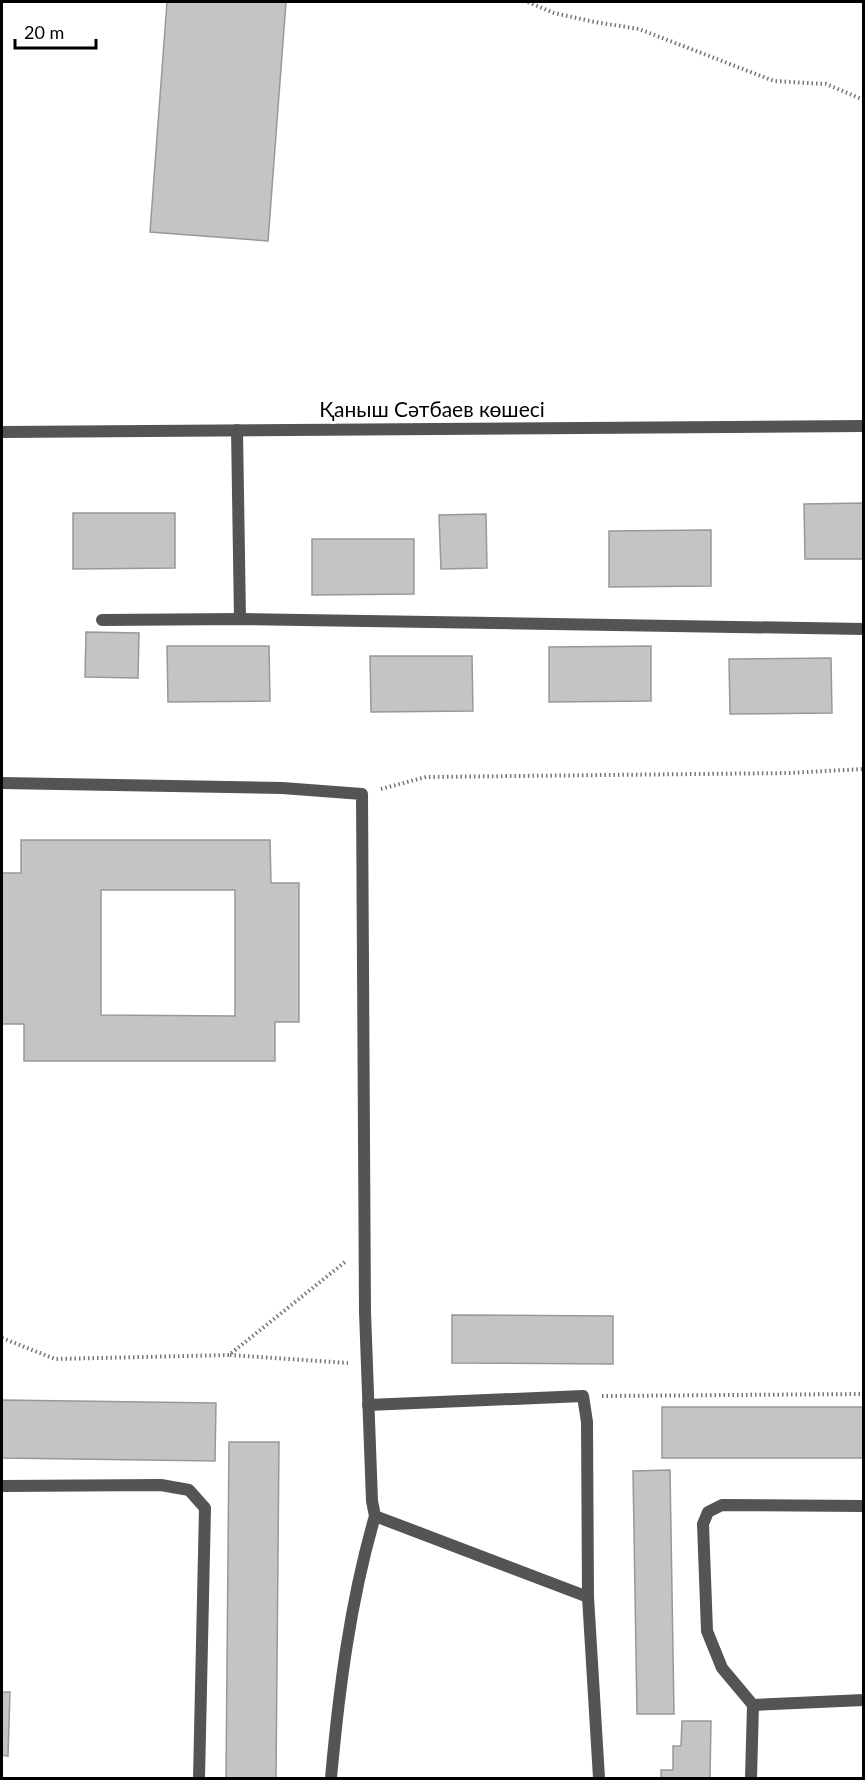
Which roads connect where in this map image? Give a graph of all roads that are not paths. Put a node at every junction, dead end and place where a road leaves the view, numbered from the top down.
1 (864, 426) edge
2 (237, 430) junction
3 (2, 432) edge
4 (240, 619) junction
5 (102, 620) dead end
6 (864, 629) edge
7 (2, 783) edge
8 (369, 1405) junction
9 (2, 1486) edge
10 (864, 1506) edge
11 (375, 1516) junction
12 (588, 1597) junction
13 (864, 1700) edge
14 (753, 1705) junction
15 (199, 1779) edge
16 (331, 1779) edge
17 (599, 1779) edge
18 (751, 1779) edge

1 - 2 street, Қаныш Сәтбаев көшесі
2 - 3 street, Қаныш Сәтбаев көшесі
2 - 4 street
4 - 5 street
4 - 6 street
7 - 8 street
8 - 11 street
8 - 12 street
9 - 15 street
10 - 14 street
11 - 12 street
11 - 16 street
12 - 17 street
13 - 14 street
14 - 18 street

